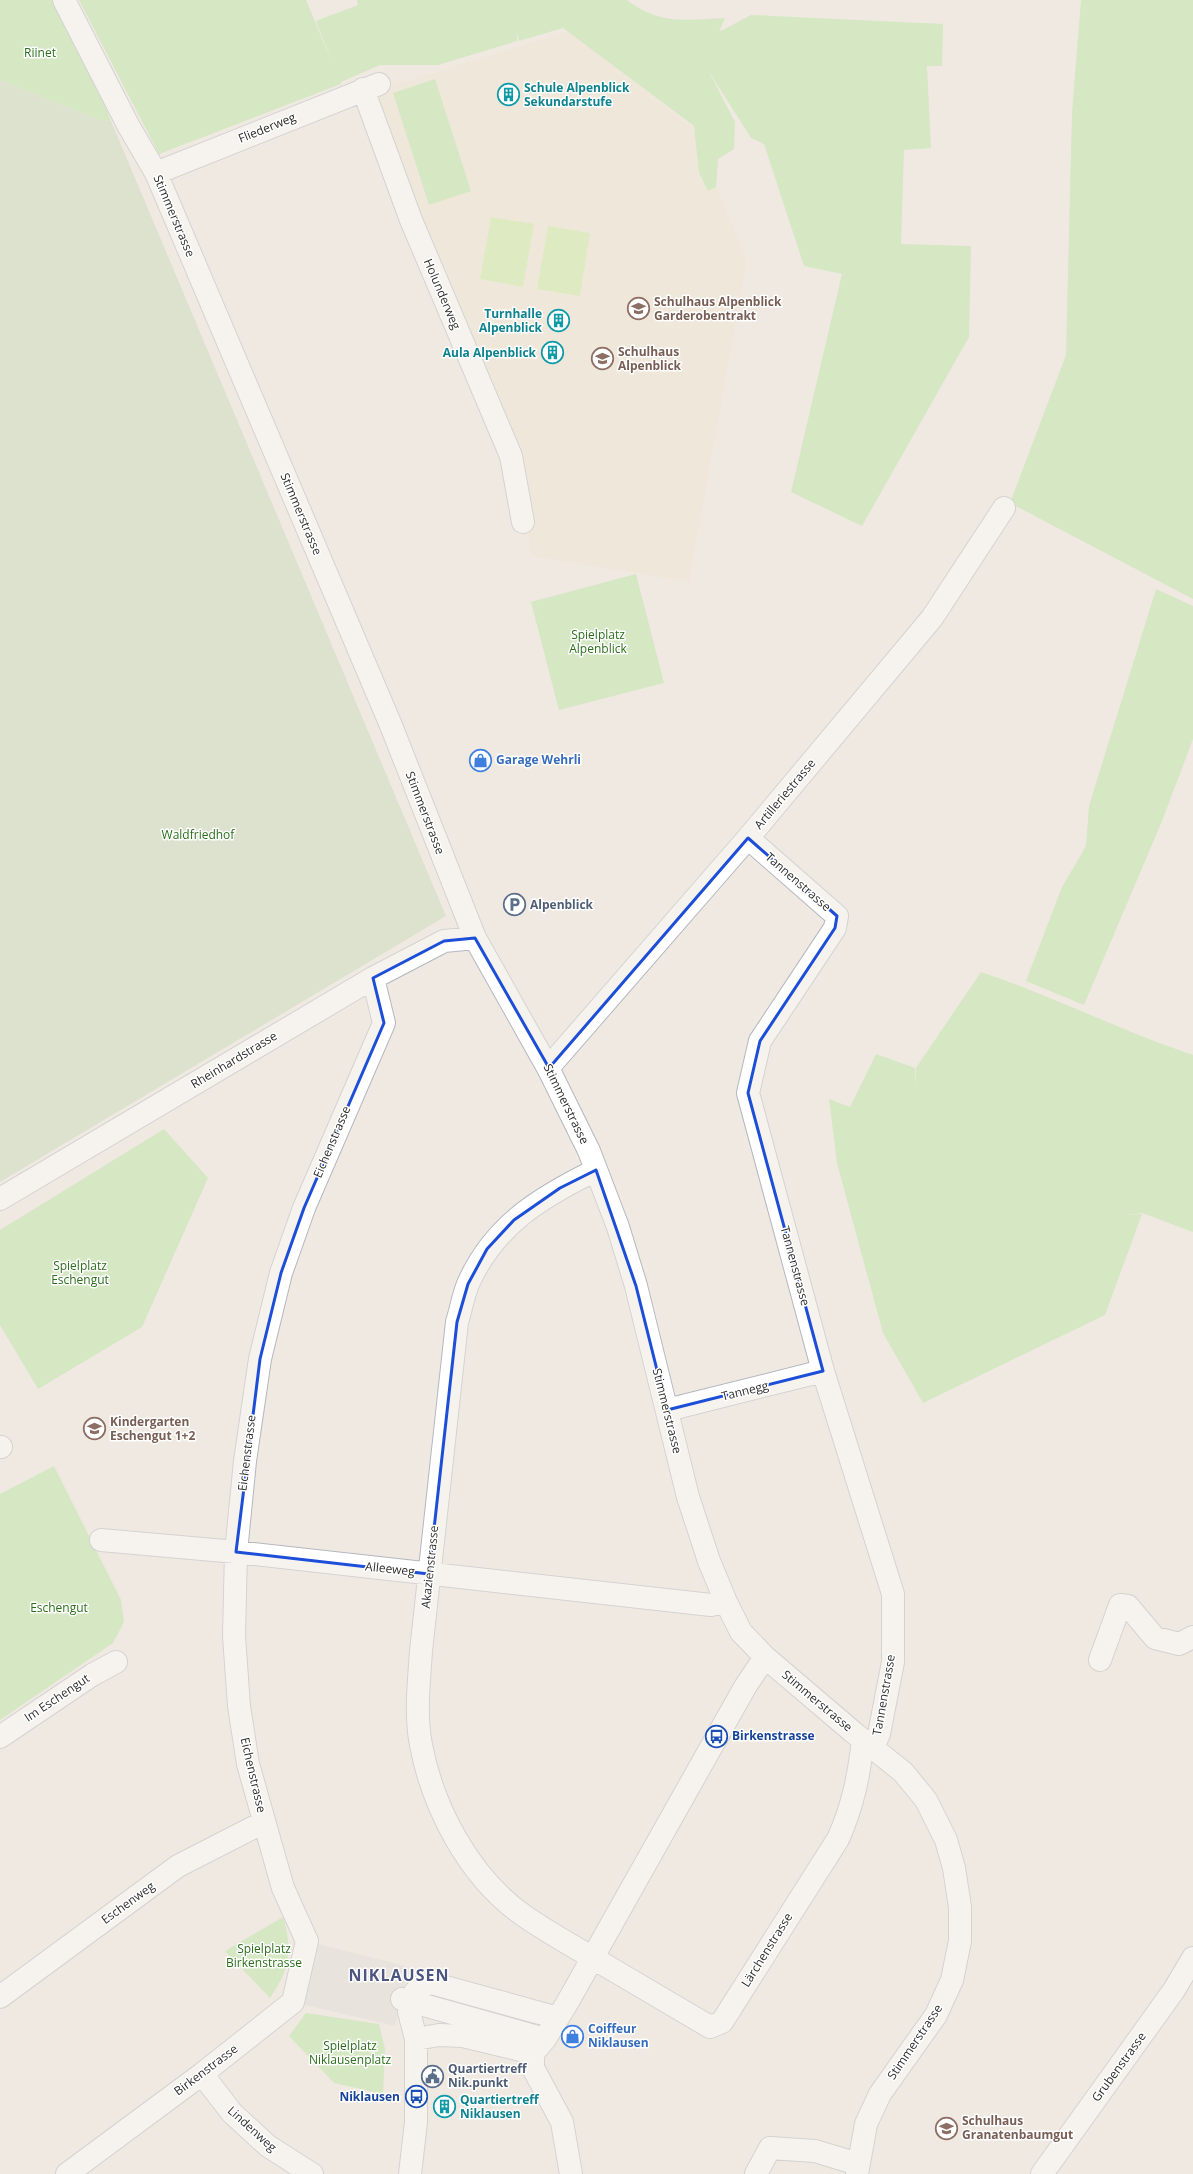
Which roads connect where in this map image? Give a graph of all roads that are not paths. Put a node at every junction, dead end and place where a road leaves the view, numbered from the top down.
1 (64, 0) edge
2 (371, 87) joint
3 (156, 173) junction
4 (1004, 508) dead end
5 (523, 522) dead end
6 (748, 838) junction
7 (475, 938) junction
8 (373, 978) junction
9 (548, 1068) junction
10 (596, 1170) junction
11 (0, 1199) edge
12 (823, 1371) junction
13 (666, 1410) junction
14 (101, 1540) dead end
15 (236, 1552) junction
16 (429, 1574) junction
17 (726, 1602) junction
18 (1193, 1637) edge
19 (765, 1657) junction
20 (1100, 1660) dead end
21 (116, 1662) dead end
22 (0, 1737) edge
23 (868, 1744) junction
24 (264, 1822) junction
25 (307, 1941) joint
26 (593, 1957) junction
27 (1193, 1958) edge
28 (0, 1997) edge
29 (406, 2000) junction
30 (558, 2018) junction
31 (416, 2039) junction
32 (539, 2046) junction
33 (202, 2074) junction
34 (857, 2169) edge
35 (67, 2174) edge
36 (312, 2174) edge
37 (410, 2174) edge
38 (571, 2174) edge
39 (756, 2174) edge
40 (1042, 2174) edge

1 - 3 street, Stimmerstrasse
2 - 3 street, Fliederweg
2 - 5 street, Holunderweg
3 - 7 street, Stimmerstrasse
4 - 6 street, Artilleriestrasse
6 - 9 street, Artilleriestrasse
6 - 12 street, Tannenstrasse
7 - 8 street, Rheinhardstrasse
7 - 9 street, Stimmerstrasse
8 - 11 street, Rheinhardstrasse
8 - 15 street, Eichenstrasse
9 - 10 street, Stimmerstrasse
10 - 13 street, Stimmerstrasse
10 - 16 street, Akazienstrasse
12 - 13 street, Tannegg
12 - 23 street, Tannenstrasse
13 - 17 street, Stimmerstrasse
14 - 15 street, Alleeweg
15 - 16 street, Alleeweg
15 - 24 street, Eichenstrasse
16 - 17 street, Alleeweg
16 - 26 street, Akazienstrasse
17 - 19 street, Stimmerstrasse
18 - 20 street
19 - 23 street, Stimmerstrasse
19 - 26 street
21 - 22 street, Im Eschengut
23 - 26 street, Lärchenstrasse
23 - 34 street, Stimmerstrasse
24 - 25 street, Eichenstrasse
24 - 28 street, Eschenweg
25 - 33 street, Birkenstrasse
26 - 30 street
27 - 40 street, Grubenstrasse
29 - 30 street
29 - 31 street
29 - 32 street
30 - 32 street
31 - 32 street
31 - 37 street
32 - 38 street
33 - 35 street, Birkenstrasse
33 - 36 street, Lindenweg
34 - 39 street

